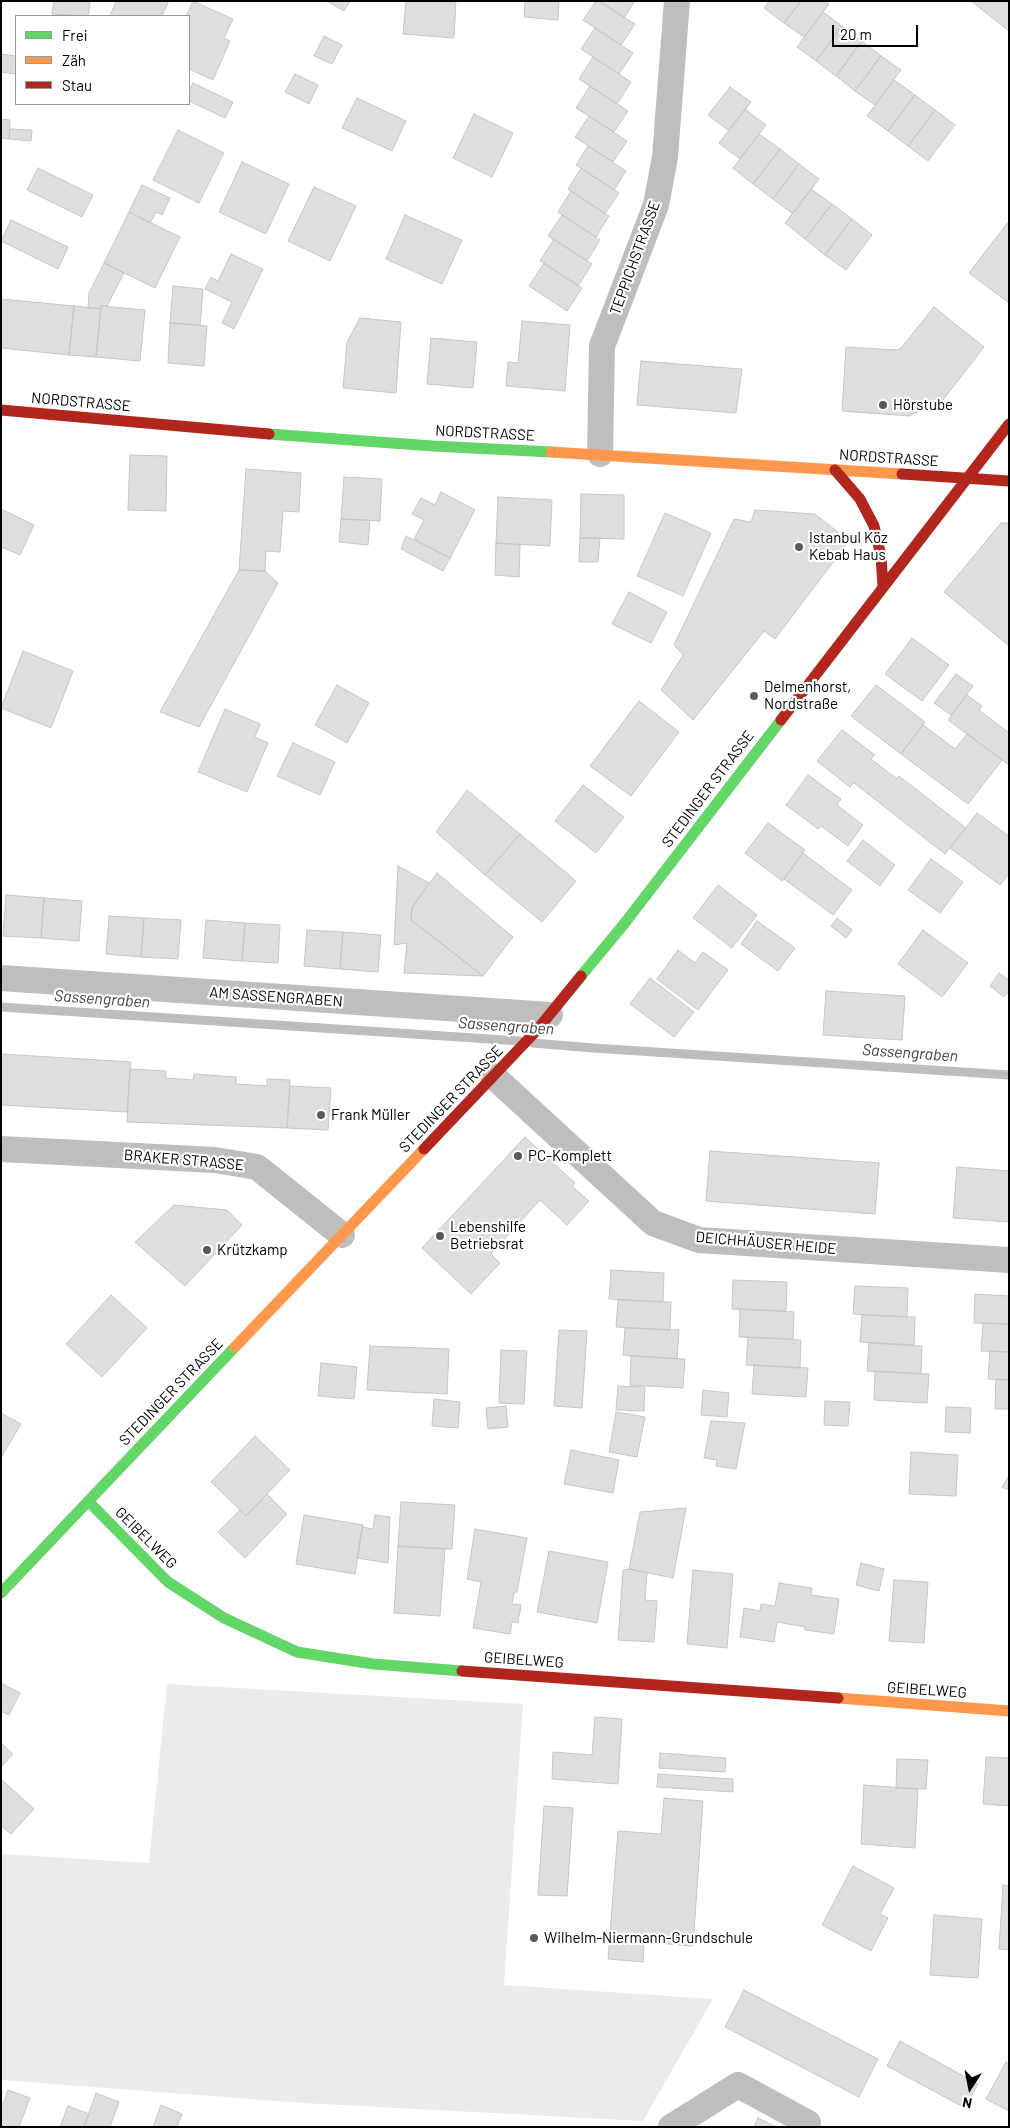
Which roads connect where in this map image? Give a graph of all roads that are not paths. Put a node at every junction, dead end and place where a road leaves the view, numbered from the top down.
1 (678, 1) edge
2 (3, 414) edge
3 (1009, 424) edge
4 (600, 454) junction
5 (835, 470) junction
6 (967, 478) junction
7 (1009, 482) edge
8 (883, 587) junction
9 (1, 978) edge
10 (544, 1022) junction
11 (493, 1076) junction
12 (1, 1148) edge
13 (342, 1235) junction
14 (1009, 1260) edge
15 (88, 1501) junction
16 (1, 1593) edge
17 (1009, 1711) edge
18 (808, 2123) dead end
19 (671, 2127) edge

1 - 4 street, TEPPICHSTRASSE
2 - 4 street, NORDSTRASSE
3 - 6 street, STEDINGER STRASSE
4 - 5 street, NORDSTRASSE
5 - 6 street, NORDSTRASSE
5 - 8 street
6 - 7 street, NORDSTRASSE
6 - 8 street, STEDINGER STRASSE
8 - 10 street, STEDINGER STRASSE
9 - 10 street, AM SASSENGRABEN
10 - 11 street, STEDINGER STRASSE
11 - 13 street, STEDINGER STRASSE
11 - 14 street, DEICHHÄUSER HEIDE
12 - 13 street, BRAKER STRASSE
13 - 15 street, STEDINGER STRASSE
15 - 16 street, STEDINGER STRASSE
15 - 17 street, GEIBELWEG
18 - 19 street

